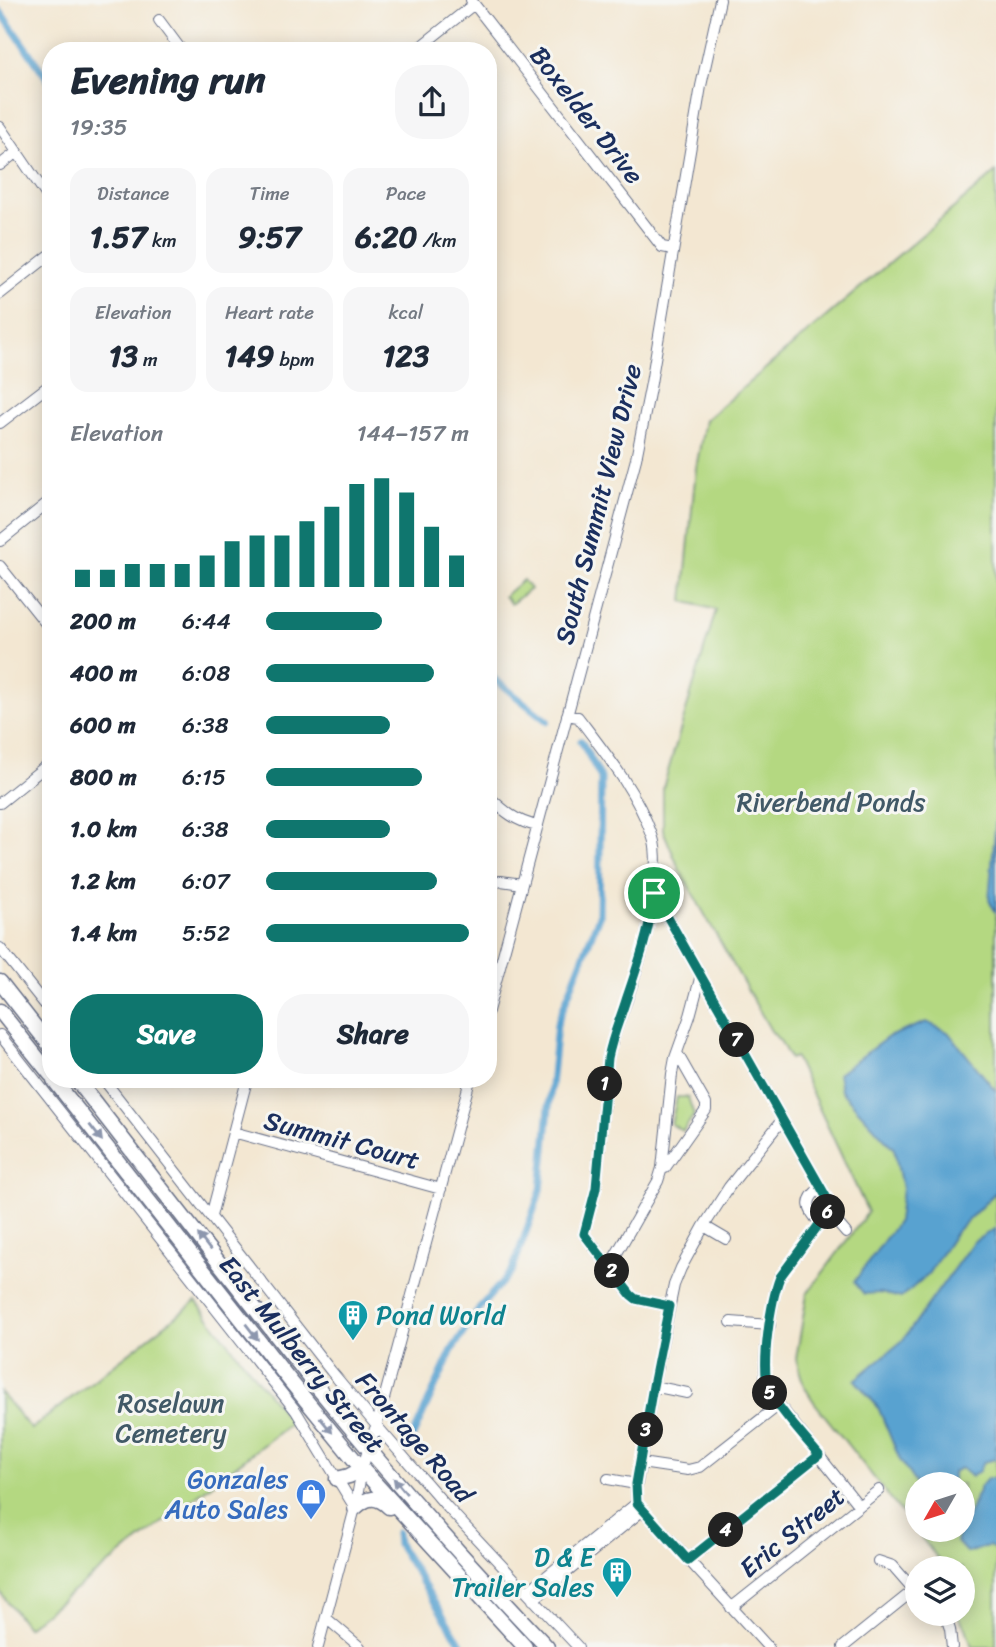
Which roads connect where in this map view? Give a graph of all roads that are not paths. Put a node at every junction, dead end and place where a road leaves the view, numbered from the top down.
1 (720, 0) edge
2 (472, 2) edge
3 (159, 20) dead end
4 (175, 42) edge
5 (425, 42) edge
6 (0, 127) edge
7 (17, 152) junction
8 (0, 165) edge
9 (42, 189) edge
10 (673, 249) junction
11 (42, 261) edge
12 (0, 294) edge
13 (42, 391) edge
14 (0, 423) edge
15 (42, 507) edge
16 (0, 541) edge
17 (0, 566) edge
18 (42, 619) edge
19 (567, 715) junction
20 (42, 769) edge
21 (0, 803) edge
22 (497, 804) edge
23 (538, 826) junction
24 (497, 881) edge
25 (522, 884) junction
26 (654, 893) junction
27 (0, 948) edge
28 (701, 975) junction
29 (497, 977) edge
30 (0, 982) edge
31 (42, 1001) edge
32 (0, 1010) edge
33 (0, 1035) edge
34 (42, 1036) edge
35 (677, 1053) junction
36 (42, 1064) edge
37 (60, 1088) edge
38 (83, 1088) edge
39 (110, 1088) edge
40 (245, 1088) edge
41 (468, 1088) edge
42 (782, 1120) junction
43 (233, 1132) junction
44 (658, 1181) junction
45 (821, 1188) junction
46 (440, 1189) junction
47 (830, 1210) junction
48 (211, 1216) junction
49 (820, 1223) junction
50 (704, 1226) junction
51 (846, 1233) dead end
52 (726, 1239) dead end
53 (609, 1267) junction
54 (669, 1306) junction
55 (731, 1322) dead end
56 (770, 1325) junction
57 (653, 1386) junction
58 (687, 1393) dead end
59 (779, 1405) junction
60 (376, 1425) junction
61 (369, 1449) junction
62 (819, 1455) junction
63 (641, 1463) junction
64 (362, 1469) junction
65 (337, 1479) junction
66 (607, 1479) dead end
67 (636, 1484) junction
68 (879, 1490) dead end
69 (859, 1506) junction
70 (640, 1507) junction
71 (355, 1508) junction
72 (422, 1536) junction
73 (688, 1560) junction
74 (878, 1561) dead end
75 (905, 1579) edge
76 (530, 1596) junction
77 (905, 1599) edge
78 (731, 1608) junction
79 (326, 1618) junction
80 (949, 1626) edge
81 (318, 1647) edge
82 (360, 1647) edge
83 (525, 1647) edge
84 (547, 1647) edge
85 (578, 1647) edge
86 (768, 1647) edge
87 (843, 1647) edge
88 (952, 1647) edge

1 - 10 street, South Summit View Drive
2 - 5 street
2 - 10 street, Boxelder Drive
3 - 4 street
6 - 7 street
7 - 8 street
7 - 9 street
10 - 19 street, South Summit View Drive
11 - 12 street
13 - 14 street
15 - 16 street
17 - 18 street
19 - 23 street, South Summit View Drive
19 - 26 street
20 - 21 street
22 - 23 street
23 - 25 street, South Summit View Drive
24 - 25 street
25 - 29 street, South Summit View Drive
26 - 28 street
26 - 53 street
27 - 31 street
28 - 35 street
28 - 42 street
30 - 34 highway
32 - 36 highway
33 - 65 street
35 - 44 street
35 - 44 street
37 -> 64 highway, East Mulberry Street
61 -> 38 highway, East Mulberry Street
39 - 48 street, Frontage Road
40 - 43 street
41 - 46 street
42 - 45 street
42 - 50 street
43 - 46 street, Summit Court
43 - 48 street
44 - 53 street
45 - 47 street
45 - 49 street
46 - 60 street
47 - 49 street
47 - 51 street
48 - 60 street, Frontage Road
49 - 56 street
50 - 52 street
50 - 54 street
53 - 54 street
54 - 57 street
55 - 56 street
56 - 59 street
57 - 58 street
57 - 63 street
59 - 62 street
59 - 63 street
60 - 61 street
60 - 76 street, Frontage Road
61 - 64 street
84 -> 61 highway, East Mulberry Street
62 - 69 street
62 - 73 street
63 - 67 street
64 - 65 highway
64 - 71 street
64 - 72 highway, East Mulberry Street
65 - 71 street
66 - 67 street
67 - 70 street
68 - 69 street, Eric Street
69 - 78 street, Eric Street
70 - 73 street
70 - 76 street
71 - 72 highway
71 - 79 street
72 - 83 highway, East Mulberry Street
73 - 78 street
74 - 75 street
76 - 85 street, Frontage Road
77 - 87 street
78 - 86 street
79 - 81 street
79 - 82 street
80 - 88 street

